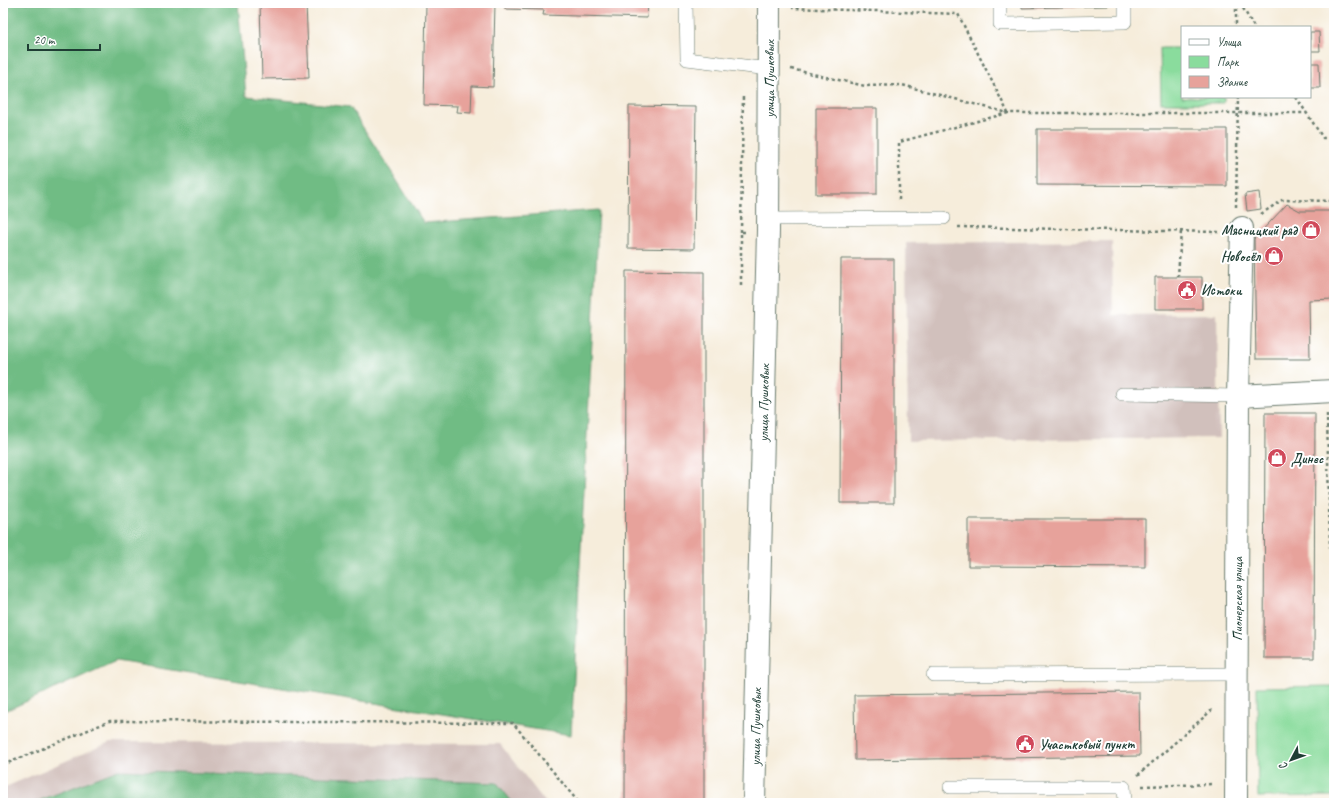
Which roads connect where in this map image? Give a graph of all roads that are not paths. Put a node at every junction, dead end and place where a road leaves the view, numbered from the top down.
1 (686, 3) edge
2 (1000, 3) edge
3 (1125, 3) edge
4 (778, 5) edge
5 (776, 68) junction
6 (944, 218) dead end
7 (768, 225) junction
8 (1242, 228) road end
9 (1330, 392) edge
10 (1122, 394) dead end
11 (1238, 396) junction
12 (1237, 674) junction
13 (933, 675) dead end
14 (950, 787) dead end
15 (754, 803) edge
16 (1125, 803) edge
17 (1236, 803) edge

1 - 5 lane
2 - 3 lane
4 - 5 street, улица Пушковых
5 - 7 street, улица Пушковых
6 - 7 lane
7 - 15 street, улица Пушковых
8 - 11 street, Пионерская улица
9 - 11 street
10 - 11 lane
11 - 12 street, Пионерская улица
12 - 13 lane
12 - 17 street, Пионерская улица
14 - 16 lane

